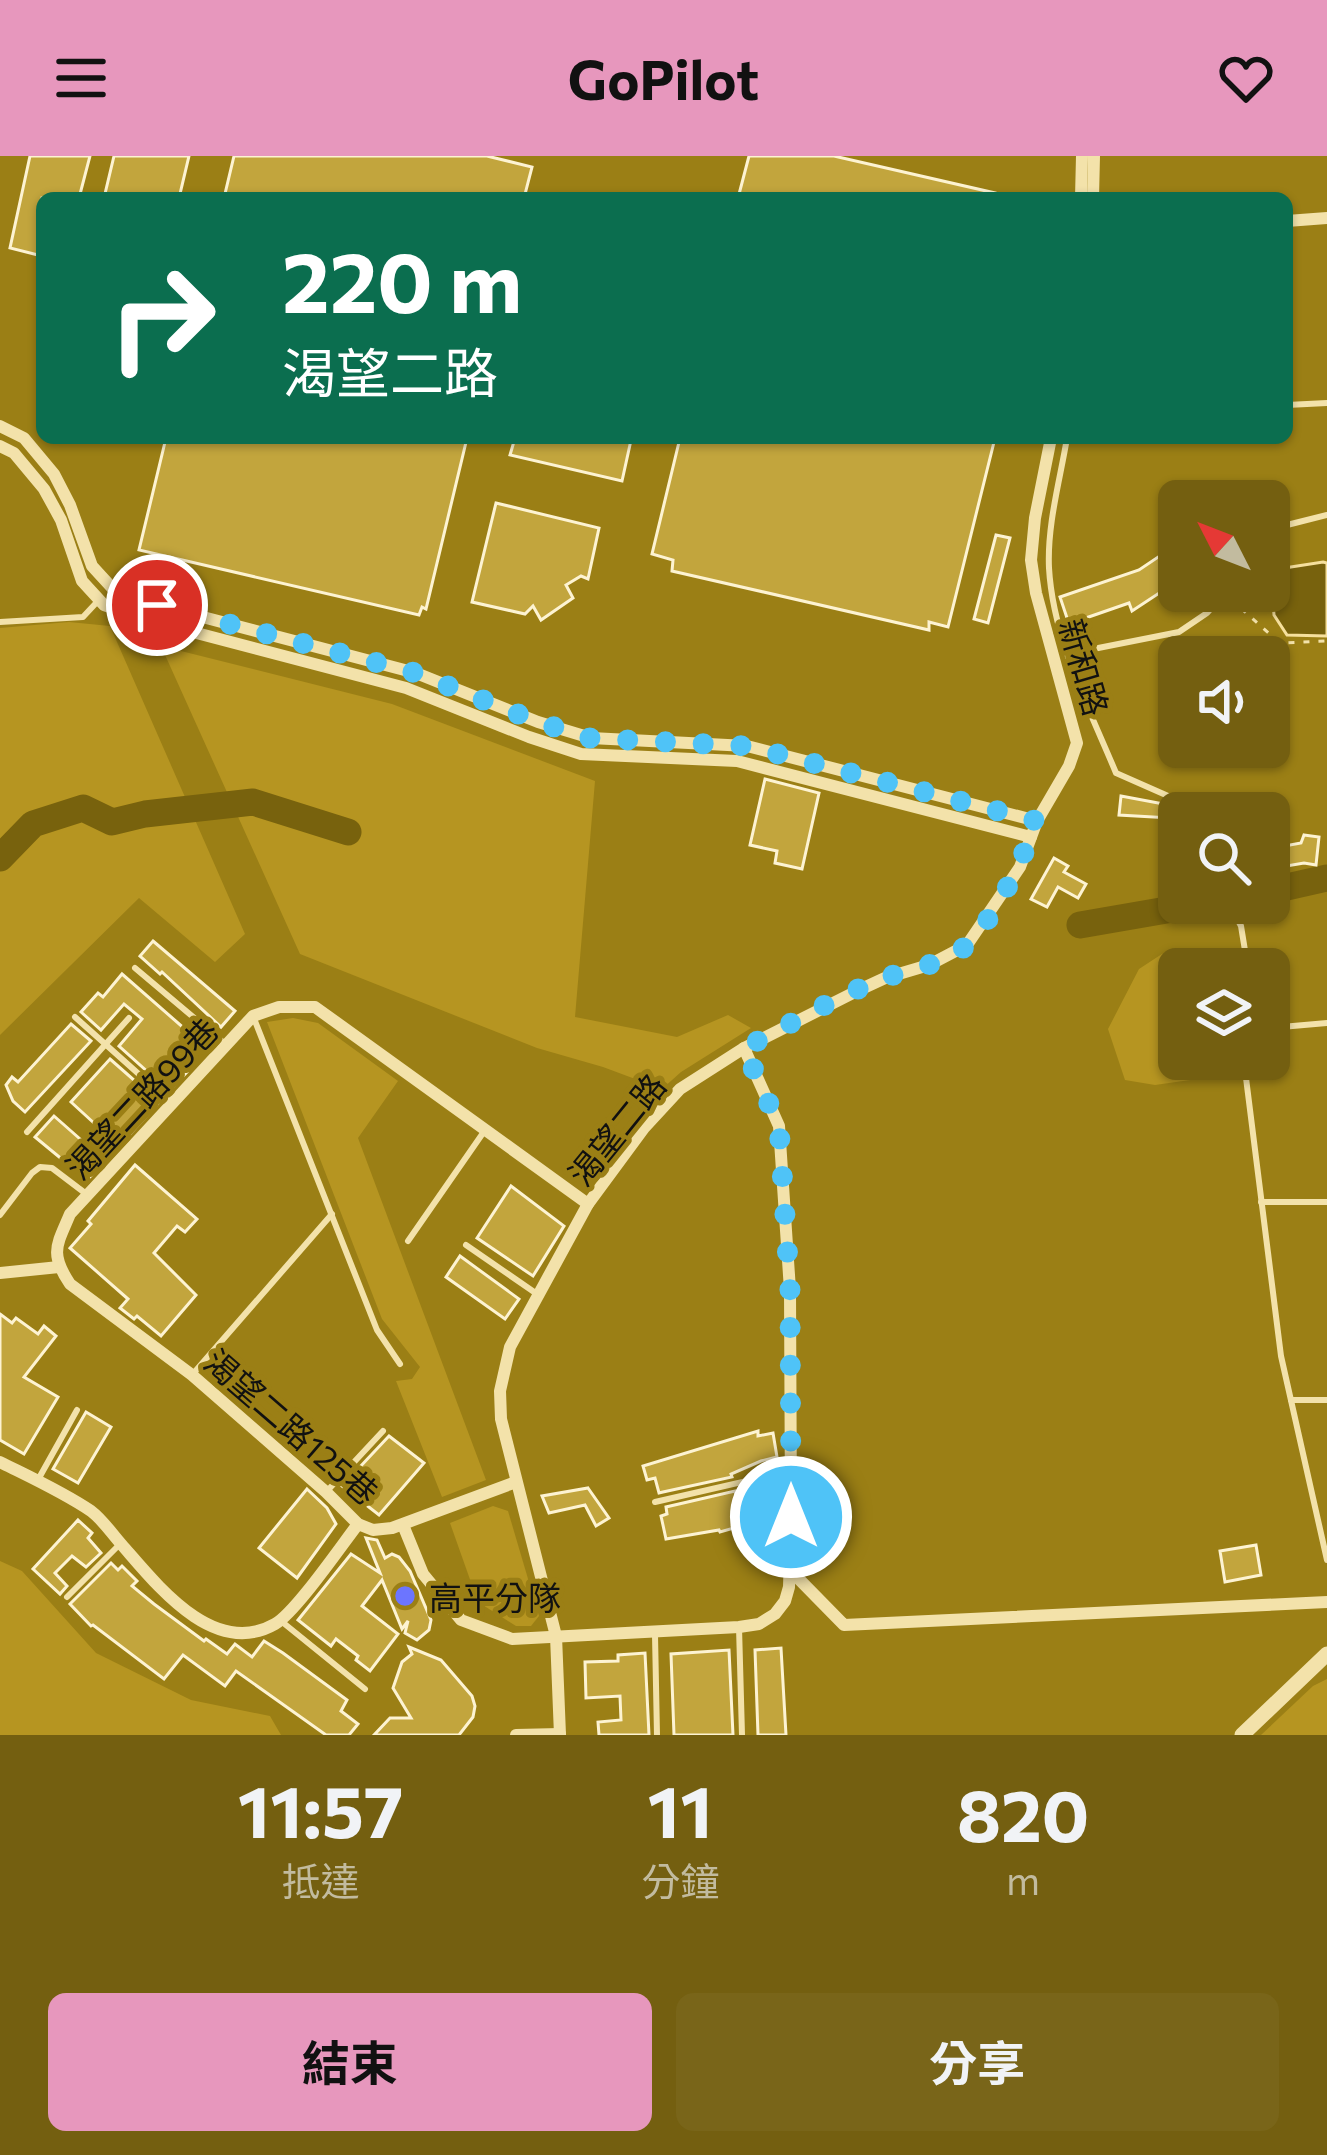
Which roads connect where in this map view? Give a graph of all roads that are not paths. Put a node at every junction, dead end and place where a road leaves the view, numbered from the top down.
1 (1082, 156) edge
2 (1094, 156) edge
3 (1081, 192) edge
4 (1093, 192) edge
5 (1327, 218) edge
6 (1293, 221) edge
7 (1327, 403) edge
8 (1293, 405) edge
9 (0, 426) edge
10 (1050, 444) edge
11 (1065, 444) edge
12 (0, 446) edge
13 (1327, 515) edge
14 (1290, 524) edge
15 (99, 599) junction
16 (1209, 612) edge
17 (0, 622) edge
18 (1068, 654) junction
19 (1161, 792) edge
20 (1037, 821) junction
21 (1031, 837) junction
22 (135, 968) dead end
23 (253, 1016) junction
24 (75, 1017) dead end
25 (129, 1018) dead end
26 (1327, 1023) edge
27 (1290, 1026) edge
28 (105, 1044) junction
29 (226, 1045) junction
30 (744, 1048) junction
31 (1246, 1080) edge
32 (172, 1104) junction
33 (486, 1130) junction
34 (27, 1132) dead end
35 (88, 1196) junction
36 (1261, 1202) junction
37 (1327, 1202) edge
38 (588, 1204) junction
39 (332, 1214) junction
40 (0, 1215) edge
41 (408, 1240) dead end
42 (466, 1245) dead end
43 (59, 1268) junction
44 (0, 1273) edge
45 (537, 1294) junction
46 (400, 1364) dead end
47 (192, 1375) junction
48 (1292, 1400) junction
49 (1327, 1400) edge
50 (77, 1410) dead end
51 (382, 1431) dead end
52 (0, 1462) edge
53 (790, 1471) junction
54 (38, 1481) junction
55 (517, 1482) junction
56 (326, 1492) junction
57 (655, 1502) dead end
58 (358, 1524) junction
59 (403, 1526) junction
60 (121, 1544) junction
61 (1327, 1560) edge
62 (790, 1570) junction
63 (67, 1597) dead end
64 (1327, 1602) edge
65 (281, 1621) junction
66 (739, 1627) junction
67 (655, 1631) junction
68 (556, 1636) junction
69 (1327, 1654) edge
70 (365, 1689) dead end
71 (516, 1735) edge
72 (560, 1735) edge
73 (657, 1735) edge
74 (742, 1735) edge
75 (1243, 1735) edge

1 - 3 street
2 - 4 street
5 - 6 street
7 - 8 lane
9 - 20 street
10 - 20 street, 新和路
11 - 18 lane
12 - 15 street
13 - 14 lane
15 - 17 lane
15 - 21 street
16 - 18 lane
18 - 19 lane
20 - 21 street, 渴望二路
21 - 30 street, 渴望二路
22 - 29 lane
23 - 29 street, 渴望二路99巷
23 - 33 street, 渴望二路99巷
23 - 39 lane
24 - 28 lane
25 - 28 lane
26 - 27 lane
28 - 32 lane
28 - 34 lane
29 - 32 street, 渴望二路99巷
30 - 38 street, 渴望二路
30 - 53 street
31 - 36 lane
32 - 35 street, 渴望二路99巷
33 - 38 street, 渴望二路99巷
33 - 41 lane
35 - 40 lane
35 - 43 street, 渴望二路99巷
36 - 37 lane
36 - 48 lane
38 - 45 street, 渴望二路
39 - 46 lane
39 - 47 lane
42 - 45 lane
43 - 44 street
43 - 47 street, 渴望二路125巷
45 - 55 street, 渴望二路
47 - 56 street, 渴望二路125巷
48 - 49 lane
48 - 61 lane
50 - 54 lane
51 - 56 lane
52 - 54 street
53 - 57 lane
53 - 62 street
54 - 60 street
55 - 59 street, 渴望二路125巷
55 - 68 street, 渴望二路
56 - 58 street, 渴望二路125巷
58 - 59 street, 渴望二路125巷
58 - 65 street
59 - 68 street
60 - 63 lane
60 - 65 street
62 - 64 street
62 - 66 street
65 - 70 lane
66 - 67 street
66 - 74 lane
67 - 68 street
67 - 73 lane
68 - 72 street, 渴望二路
69 - 75 street
71 - 72 street

